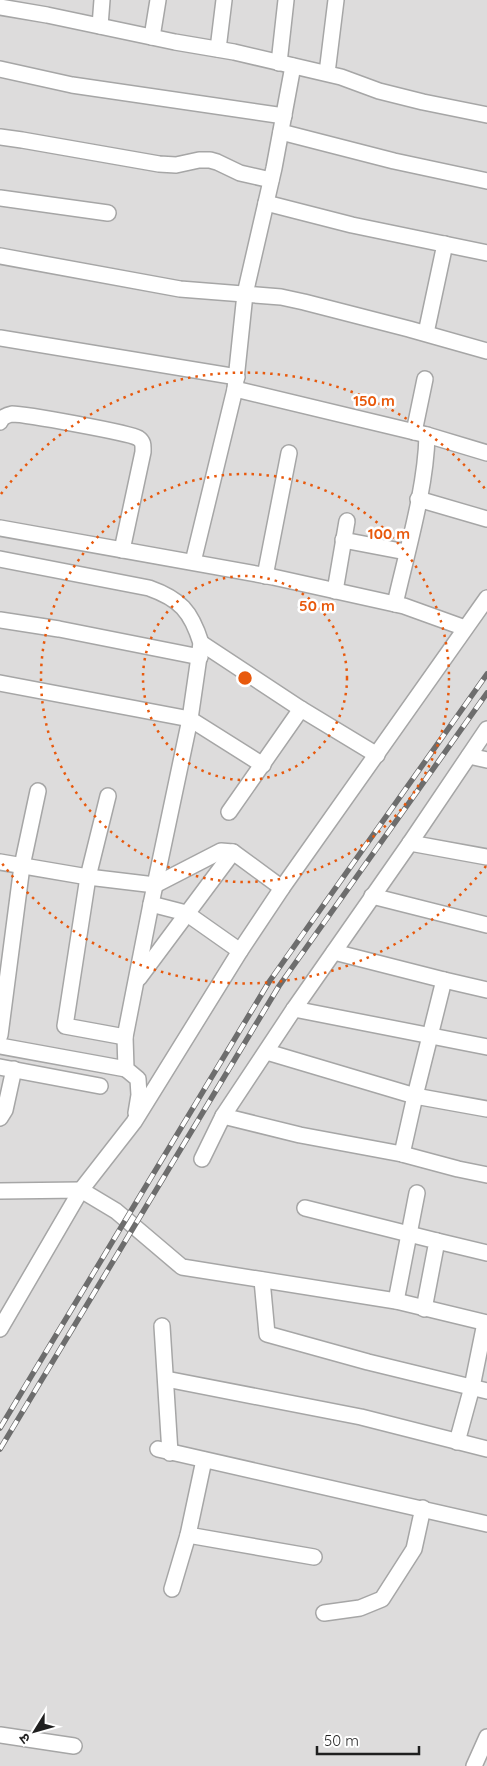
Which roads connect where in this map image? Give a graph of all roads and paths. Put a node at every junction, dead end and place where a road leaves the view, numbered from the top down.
1 (102, 0) edge
2 (158, 0) edge
3 (224, 0) edge
4 (286, 0) edge
5 (336, 0) edge
6 (0, 6) edge
7 (38, 6) edge
8 (100, 26) junction
9 (152, 37) junction
10 (218, 49) junction
11 (286, 64) junction
12 (0, 70) edge
13 (327, 73) junction
14 (487, 115) edge
15 (284, 116) junction
16 (281, 132) junction
17 (0, 138) edge
18 (271, 180) junction
19 (487, 181) edge
20 (0, 198) edge
21 (266, 203) junction
22 (108, 213) dead end
23 (445, 244) junction
24 (487, 253) edge
25 (0, 256) edge
26 (245, 294) junction
27 (426, 333) junction
28 (0, 338) edge
29 (487, 351) edge
30 (425, 379) dead end
31 (236, 383) junction
32 (0, 422) edge
33 (420, 434) junction
34 (288, 452) dead end
35 (487, 453) edge
36 (418, 499) junction
37 (487, 519) edge
38 (347, 520) dead end
39 (0, 528) edge
40 (343, 540) junction
41 (122, 550) junction
42 (406, 552) junction
43 (0, 559) edge
44 (193, 562) junction
45 (264, 576) junction
46 (335, 591) junction
47 (487, 598) edge
48 (395, 604) junction
49 (0, 620) edge
50 (465, 628) junction
51 (201, 650) junction
52 (0, 683) edge
53 (300, 708) junction
54 (190, 719) junction
55 (487, 729) edge
56 (377, 755) junction
57 (468, 756) junction
58 (487, 760) edge
59 (263, 765) junction
60 (38, 791) dead end
61 (108, 796) dead end
62 (229, 812) dead end
63 (410, 843) junction
64 (233, 852) junction
65 (487, 857) edge
66 (0, 862) edge
67 (22, 866) junction
68 (88, 877) junction
69 (155, 885) junction
70 (282, 888) junction
71 (372, 896) junction
72 (151, 904) junction
73 (186, 913) junction
74 (487, 925) edge
75 (240, 951) junction
76 (334, 952) junction
77 (444, 980) junction
78 (136, 981) junction
79 (487, 990) edge
80 (294, 1008) junction
81 (0, 1035) edge
82 (430, 1035) junction
83 (125, 1037) junction
84 (0, 1046) edge
85 (487, 1047) edge
86 (267, 1052) junction
87 (7, 1068) edge
88 (126, 1069) junction
89 (100, 1086) dead end
90 (415, 1096) junction
91 (487, 1109) edge
92 (223, 1116) junction
93 (0, 1118) edge
94 (134, 1122) junction
95 (402, 1154) junction
96 (202, 1159) dead end
97 (487, 1175) edge
98 (82, 1190) junction
99 (0, 1191) edge
100 (417, 1193) dead end
101 (305, 1208) dead end
102 (409, 1233) junction
103 (437, 1241) junction
104 (487, 1253) edge
105 (262, 1280) junction
106 (396, 1301) junction
107 (424, 1309) junction
108 (486, 1323) edge
109 (162, 1326) dead end
110 (0, 1329) edge
111 (166, 1379) junction
112 (480, 1389) edge
113 (457, 1442) junction
114 (487, 1449) edge
115 (204, 1460) junction
116 (423, 1508) junction
117 (487, 1524) edge
118 (188, 1535) junction
119 (314, 1557) dead end
120 (172, 1589) dead end
121 (324, 1614) dead end
122 (0, 1735) edge
123 (487, 1737) edge
124 (74, 1746) dead end
125 (474, 1766) edge

1 - 8 street
2 - 9 street
3 - 10 street
4 - 11 street
5 - 13 street
6 - 7 street
7 - 8 street
8 - 9 street
9 - 10 street
10 - 11 street
11 - 13 street
11 - 15 street
12 - 15 street
13 - 14 street
15 - 16 street
16 - 18 street
16 - 19 street
17 - 18 street
18 - 21 street
20 - 22 street
21 - 23 street
21 - 26 street
23 - 24 street
23 - 27 street
25 - 26 street
26 - 27 street
26 - 31 street
27 - 29 street
28 - 31 street
30 - 33 street
31 - 33 street
31 - 44 street
32 - 41 street
33 - 35 street
33 - 36 street
34 - 45 street
36 - 37 street
36 - 42 street
38 - 40 street
39 - 41 street
40 - 42 street
40 - 46 street
41 - 44 street
42 - 48 street
43 - 51 street
44 - 45 street
45 - 46 street
46 - 48 street
47 - 50 street
48 - 50 street
49 - 51 street
50 - 56 street
51 - 53 street
51 - 54 street
52 - 54 street
53 - 56 street
53 - 59 street
54 - 59 street
54 - 69 street
55 - 57 street
56 - 70 street
57 - 58 street
57 - 63 street
59 - 62 street
60 - 67 street
61 - 68 street
63 - 65 street
63 - 71 street
64 - 69 street
64 - 70 street
64 - 73 street
66 - 67 street
67 - 68 street
67 - 81 street
68 - 69 street
68 - 83 street
69 - 72 street
70 - 75 street
71 - 74 street
71 - 76 street
72 - 73 street
72 - 78 street
73 - 75 street
73 - 78 street
75 - 94 street
76 - 77 street
76 - 80 street
77 - 79 street
77 - 82 street
78 - 83 street
80 - 82 street
80 - 86 street
82 - 85 street
82 - 90 street
83 - 88 street
84 - 88 street
86 - 90 street
86 - 92 street
87 - 89 street
87 - 93 street
88 - 94 street
90 - 91 street
90 - 95 street
92 - 95 street
92 - 96 street
94 - 98 street
95 - 97 street
98 - 99 street
98 - 105 street
98 - 110 street
100 - 102 street
101 - 102 street
102 - 103 street
102 - 106 street
103 - 104 street
103 - 107 street
105 - 106 street
105 - 112 street
106 - 107 street
107 - 108 street
108 - 112 street
109 - 111 street
111 - 113 street
111 - 115 street
112 - 113 street
113 - 114 street
115 - 116 street
115 - 118 street
116 - 117 street
116 - 121 street
118 - 119 street
118 - 120 street
122 - 124 street
123 - 125 street

